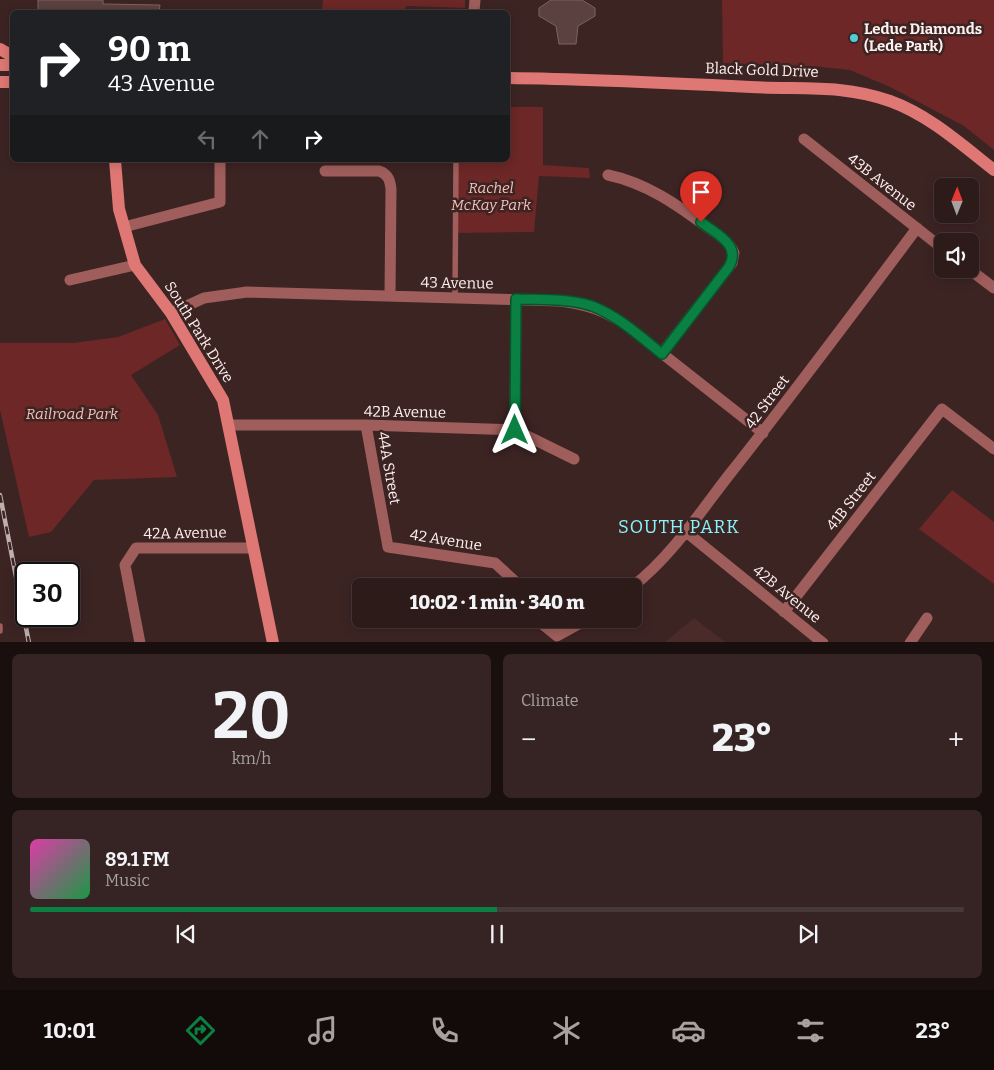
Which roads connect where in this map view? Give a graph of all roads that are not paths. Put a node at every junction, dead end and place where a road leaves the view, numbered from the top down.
1 (510, 78) edge
2 (804, 138) dead end
3 (115, 162) edge
4 (220, 162) edge
5 (456, 162) edge
6 (994, 170) edge
7 (325, 171) dead end
8 (608, 175) dead end
9 (124, 227) junction
10 (917, 228) junction
11 (934, 242) edge
12 (135, 265) junction
13 (979, 276) edge
14 (70, 280) dead end
15 (994, 288) edge
16 (390, 296) junction
17 (455, 298) junction
18 (516, 299) junction
19 (171, 313) junction
20 (662, 354) junction
21 (228, 425) junction
22 (366, 425) junction
23 (515, 430) junction
24 (763, 433) junction
25 (994, 448) edge
26 (574, 459) dead end
27 (685, 531) junction
28 (388, 546) joint
29 (254, 548) junction
30 (512, 578) edge
31 (642, 580) edge
32 (784, 612) junction
33 (927, 618) dead end
34 (0, 626) edge
35 (547, 628) edge
36 (572, 628) edge
37 (0, 631) edge
38 (140, 642) edge
39 (273, 642) edge
40 (824, 642) edge
41 (910, 642) edge

1 - 6 main road, Black Gold Drive
2 - 10 street, 43B Avenue
3 - 9 main road, South Park Drive
4 - 9 street
5 - 17 lane
7 - 16 street
8 - 20 street
9 - 12 main road, South Park Drive
10 - 11 street, 43B Avenue
10 - 24 street, 42 Street
12 - 14 street
12 - 19 main road, South Park Drive
13 - 15 street
16 - 17 street, 43 Avenue
16 - 19 street, 43 Avenue
17 - 18 street, 43 Avenue
18 - 20 street, 43 Avenue
18 - 23 street
19 - 21 main road, South Park Drive
20 - 24 street, 43 Avenue
21 - 22 street, 42B Avenue
21 - 29 main road, South Park Drive
22 - 23 street, 42B Avenue
22 - 28 street, 44A Street
23 - 26 street, 42B Avenue
24 - 27 street, 42 Street
25 - 32 street, 41B Street
27 - 31 street, 42 Street
27 - 32 street, 42B Avenue
28 - 30 street, 42 Avenue
29 - 38 street, 42A Avenue
29 - 39 main road, South Park Drive
32 - 40 street, 42B Avenue
33 - 41 street
34 - 37 lane
35 - 36 street

